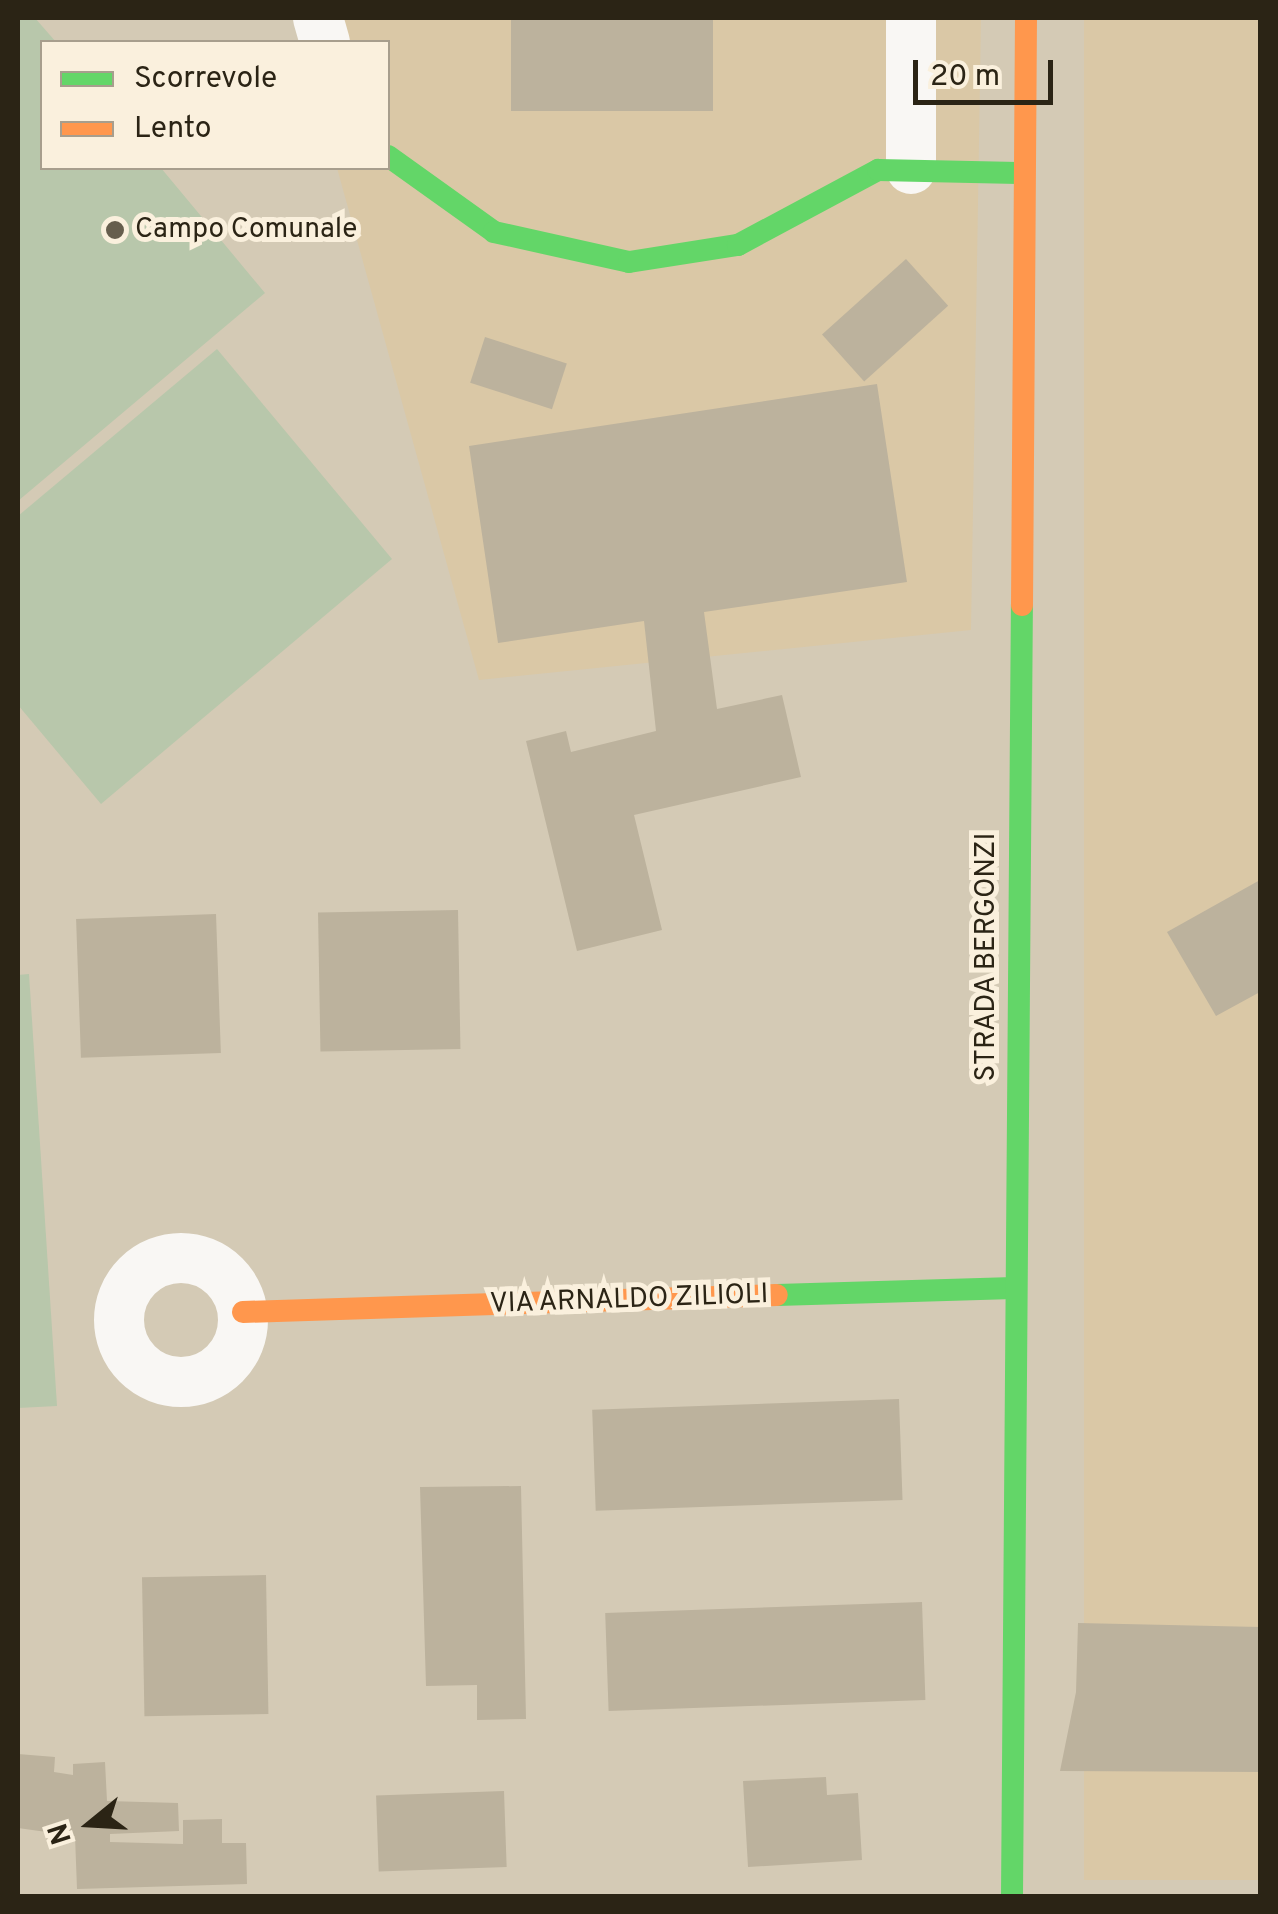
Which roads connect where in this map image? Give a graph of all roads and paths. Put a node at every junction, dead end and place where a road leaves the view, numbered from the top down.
1 (911, 18) edge
2 (1026, 18) edge
3 (390, 157) edge
4 (911, 169) junction
5 (1022, 173) junction
6 (1014, 1288) junction
7 (243, 1312) dead end
8 (1012, 1896) edge

1 - 4 street
2 - 5 street, STRADA BERGONZI
3 - 4 street
4 - 5 street
5 - 6 street, STRADA BERGONZI
6 - 7 street, VIA ARNALDO ZILIOLI
6 - 8 street, STRADA BERGONZI

